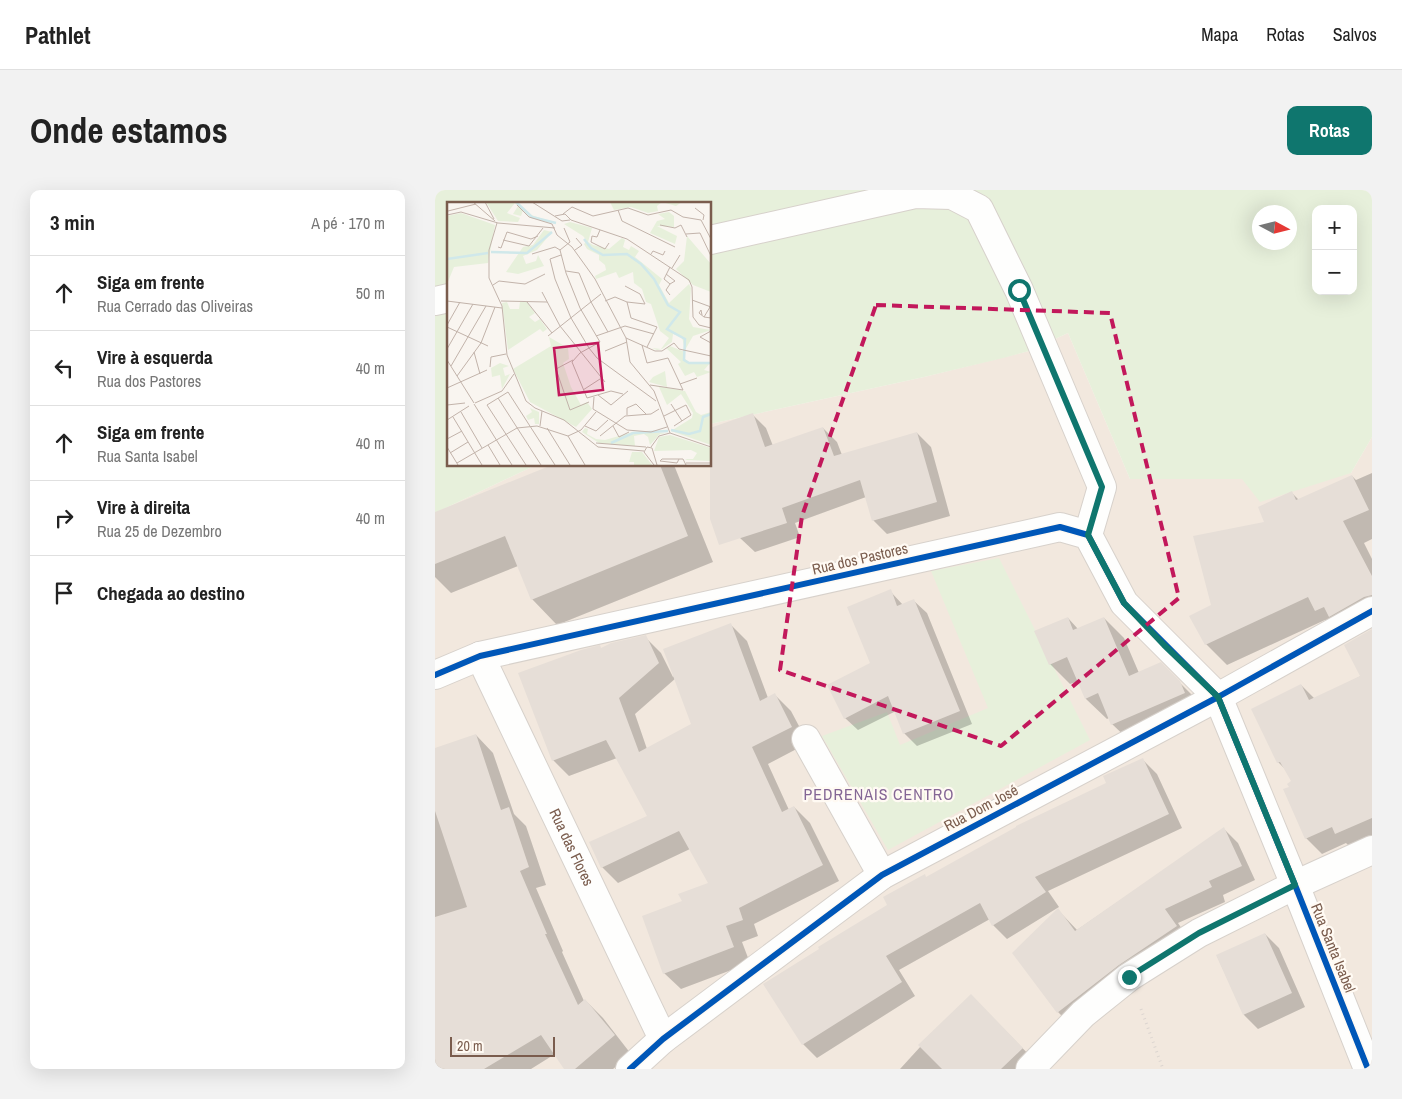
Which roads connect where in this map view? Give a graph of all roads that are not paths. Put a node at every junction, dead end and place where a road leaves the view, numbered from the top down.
1 (711, 240) edge
2 (1088, 535) junction
3 (1372, 611) edge
4 (480, 656) junction
5 (435, 675) edge
6 (1218, 697) junction
7 (806, 739) dead end
8 (1372, 850) edge
9 (882, 875) junction
10 (1295, 885) junction
11 (663, 1039) junction
12 (630, 1069) edge
13 (1030, 1069) edge
14 (1368, 1069) edge

1 - 2 street
2 - 4 street, Rua dos Pastores
2 - 6 street
3 - 6 street, Rua Dom José
4 - 5 street, Rua dos Pastores
4 - 11 street, Rua das Flores
6 - 9 street, Rua Dom José
6 - 10 street, Rua Santa Isabel
7 - 9 street
8 - 10 street
9 - 11 street, Rua Dom José
10 - 13 street
10 - 14 street, Rua Santa Isabel
11 - 12 street, Rua Dom José

